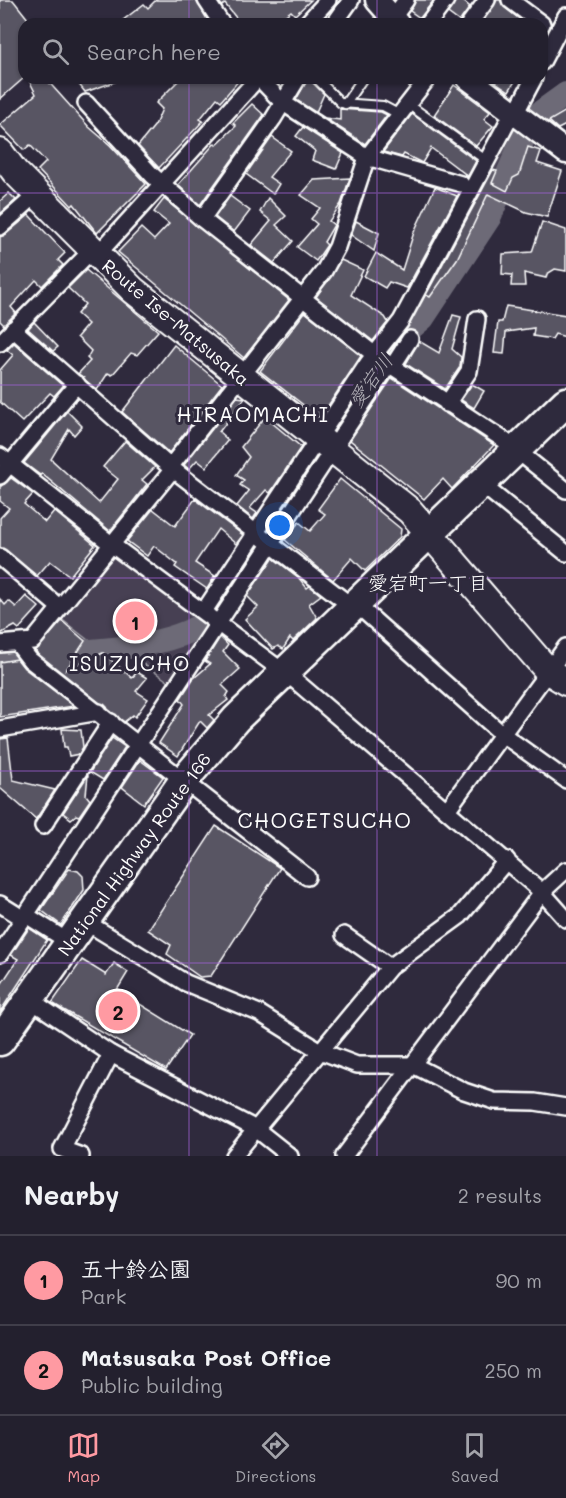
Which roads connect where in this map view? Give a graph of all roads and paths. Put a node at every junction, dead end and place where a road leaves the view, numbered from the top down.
1 (206, 0) edge
2 (328, 0) edge
3 (351, 0) edge
4 (377, 0) edge
5 (406, 0) edge
6 (446, 0) edge
7 (487, 0) edge
8 (510, 0) edge
9 (566, 16) edge
10 (218, 18) edge
11 (312, 18) edge
12 (338, 18) edge
13 (392, 18) edge
14 (397, 18) edge
15 (432, 18) edge
16 (474, 18) edge
17 (534, 18) edge
18 (548, 50) edge
19 (254, 84) edge
20 (265, 84) edge
21 (294, 84) edge
22 (322, 84) edge
23 (359, 84) edge
24 (423, 84) edge
25 (476, 84) edge
26 (532, 84) edge
27 (282, 102) junction
28 (86, 104) dead end
29 (345, 104) junction
30 (404, 109) junction
31 (523, 120) junction
32 (0, 152) edge
33 (566, 152) edge
34 (367, 157) junction
35 (488, 162) junction
36 (461, 184) dead end
37 (162, 185) junction
38 (37, 194) junction
39 (202, 219) junction
40 (0, 227) edge
41 (94, 252) junction
42 (304, 299) junction
43 (477, 319) dead end
44 (13, 329) junction
45 (410, 339) dead end
46 (0, 344) edge
47 (384, 361) junction
48 (242, 377) junction
49 (77, 384) junction
50 (447, 404) junction
51 (561, 416) edge
52 (325, 444) junction
53 (515, 451) junction
54 (3, 466) edge
55 (171, 468) junction
56 (480, 483) junction
57 (566, 490) edge
58 (257, 533) junction
59 (429, 533) junction
60 (111, 544) junction
61 (272, 544) junction
62 (566, 553) edge
63 (0, 557) edge
64 (356, 606) junction
65 (59, 607) junction
66 (214, 618) junction
67 (17, 643) junction
68 (0, 644) edge
69 (566, 647) edge
70 (286, 673) junction
71 (557, 676) edge
72 (105, 717) junction
73 (0, 729) edge
74 (502, 734) junction
75 (139, 745) junction
76 (184, 780) junction
77 (566, 780) edge
78 (447, 810) junction
79 (43, 826) dead end
80 (507, 860) junction
81 (566, 870) edge
82 (307, 877) dead end
83 (542, 892) junction
84 (0, 904) edge
85 (25, 917) junction
86 (566, 919) edge
87 (77, 931) junction
88 (344, 935) dead end
89 (0, 954) edge
90 (390, 966) junction
91 (29, 999) junction
92 (0, 1041) edge
93 (320, 1051) junction
94 (111, 1054) junction
95 (413, 1065) junction
96 (566, 1107) edge
97 (256, 1129) junction
98 (81, 1156) edge
99 (234, 1156) edge
100 (290, 1156) edge
101 (344, 1156) edge

1 - 10 street
2 - 11 street
3 - 12 street
4 - 13 street
5 - 14 street
6 - 15 street
7 - 16 street
8 - 17 street
9 - 18 street
19 - 37 street
20 - 27 street
21 - 27 street
22 - 29 lane
23 - 29 lane
24 - 30 street
25 - 31 street
26 - 31 street
27 - 34 street
27 - 39 street
28 - 37 street
29 - 30 lane
30 - 34 street
30 - 35 lane
31 - 33 street
31 - 35 street
32 - 38 main road, Route Ise-Matsusaka
34 - 36 street
34 - 42 street
35 - 47 street
37 - 39 street
37 - 41 street
38 - 40 street
38 - 41 main road, Route Ise-Matsusaka
39 - 42 street
41 - 44 street
41 - 48 main road, Route Ise-Matsusaka
42 - 47 street
42 - 48 street
43 - 50 street
44 - 46 street
44 - 49 street
45 - 47 street
47 - 50 street
47 - 52 street
48 - 52 main road, Route Ise-Matsusaka
48 - 55 street
49 - 54 street
49 - 55 street
50 - 53 street
51 - 53 highway, National Highway Route 166
52 - 58 street
52 - 59 main road, Route Ise-Matsusaka
52 - 61 street
53 - 56 highway, National Highway Route 166
53 - 57 street
54 - 60 street
55 - 58 street
55 - 60 street
56 - 59 highway, National Highway Route 166
56 - 62 street
58 - 61 street
58 - 66 street
59 - 64 highway, National Highway Route 166
59 - 71 main road, Route Ise-Matsusaka
60 - 65 street
60 - 66 street
61 - 64 street
61 - 66 street
63 - 65 street
64 - 70 highway, National Highway Route 166
64 - 74 street
65 - 67 street
66 - 70 street
66 - 75 street
67 - 68 street
67 - 72 street
69 - 71 street
70 - 76 highway, National Highway Route 166
70 - 78 street
71 - 74 street
72 - 73 street
72 - 75 street
72 - 79 street
74 - 77 street
74 - 78 street
75 - 76 street
75 - 85 street
76 - 82 street
76 - 87 highway, National Highway Route 166
78 - 80 street
80 - 83 street
80 - 90 street
81 - 83 street
83 - 86 street
83 - 95 street
84 - 85 street
85 - 87 street
85 - 89 street
87 - 91 highway, National Highway Route 166
87 - 93 street
88 - 90 street
90 - 93 street
91 - 92 highway, National Highway Route 166
91 - 94 street
93 - 95 street
93 - 97 street
94 - 97 street
94 - 98 street
95 - 96 street
95 - 101 street
97 - 99 street
97 - 100 street

